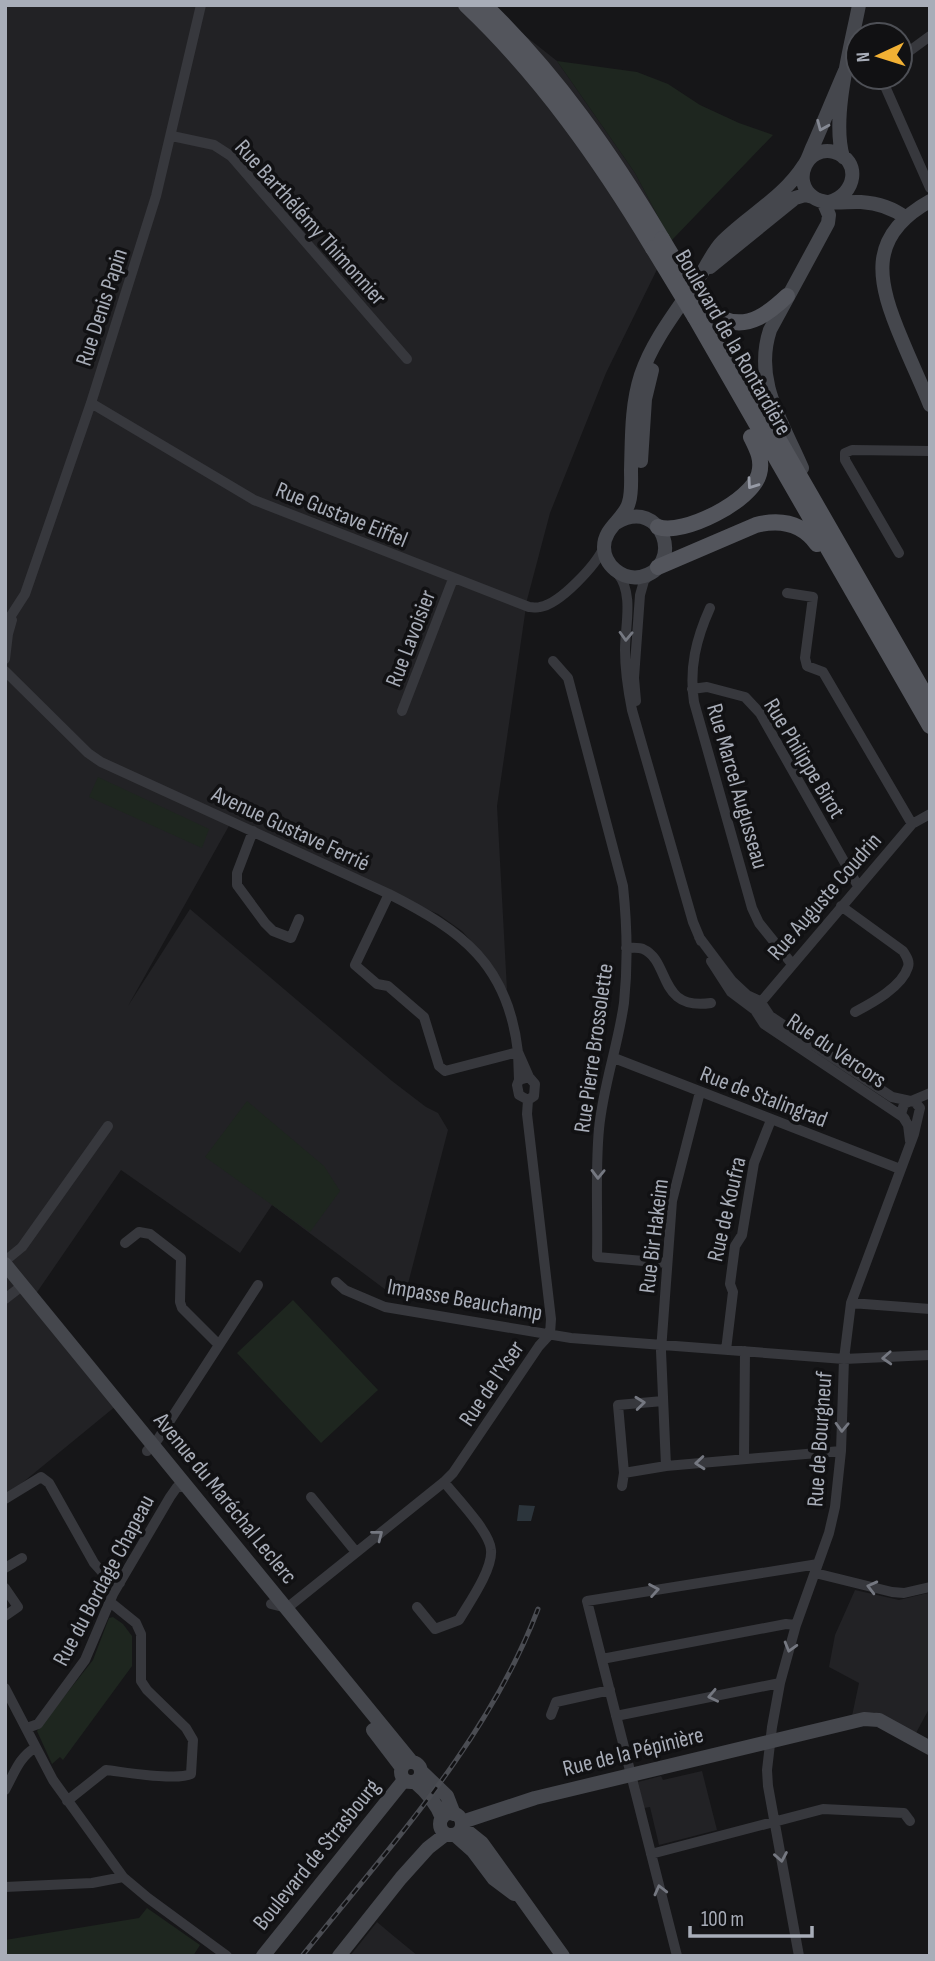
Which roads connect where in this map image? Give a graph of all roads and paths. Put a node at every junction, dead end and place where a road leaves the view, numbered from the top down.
1 (201, 5) edge
2 (466, 5) edge
3 (484, 5) edge
4 (930, 36) edge
5 (914, 48) edge
6 (844, 73) edge
7 (844, 91) edge
8 (887, 91) edge
9 (172, 136) junction
10 (843, 157) junction
11 (806, 163) junction
12 (930, 188) edge
13 (835, 196) junction
14 (930, 201) edge
15 (901, 223) junction
16 (657, 243) junction
17 (701, 275) junction
18 (788, 296) junction
19 (699, 311) junction
20 (665, 329) junction
21 (715, 355) junction
22 (407, 359) dead end
23 (91, 403) junction
24 (930, 405) edge
25 (930, 451) edge
26 (816, 505) junction
27 (616, 523) junction
28 (653, 523) junction
29 (604, 547) junction
30 (899, 553) dead end
31 (614, 569) junction
32 (654, 570) junction
33 (585, 573) junction
34 (453, 579) junction
35 (787, 593) dead end
36 (858, 604) junction
37 (710, 608) dead end
38 (10, 616) edge
39 (5, 625) edge
40 (5, 660) edge
41 (553, 661) dead end
42 (6, 671) edge
43 (692, 689) junction
44 (930, 703) edge
45 (402, 711) dead end
46 (930, 726) edge
47 (652, 777) junction
48 (930, 814) edge
49 (912, 824) junction
50 (253, 831) junction
51 (858, 886) junction
52 (389, 894) junction
53 (841, 906) junction
54 (299, 919) dead end
55 (626, 948) junction
56 (792, 964) junction
57 (758, 1002) junction
58 (711, 1003) dead end
59 (855, 1012) dead end
60 (518, 1052) junction
61 (614, 1058) junction
62 (524, 1078) junction
63 (700, 1093) junction
64 (930, 1093) edge
65 (528, 1100) junction
66 (910, 1101) junction
67 (930, 1102) edge
68 (919, 1115) junction
69 (903, 1117) junction
70 (771, 1120) junction
71 (108, 1126) dead end
72 (911, 1142) junction
73 (900, 1169) junction
74 (125, 1242) dead end
75 (5, 1262) edge
76 (667, 1263) junction
77 (5, 1277) edge
78 (336, 1282) dead end
79 (258, 1286) dead end
80 (15, 1291) edge
81 (851, 1303) junction
82 (930, 1309) edge
83 (550, 1334) junction
84 (218, 1344) junction
85 (662, 1345) junction
86 (726, 1350) junction
87 (745, 1351) junction
88 (930, 1355) edge
89 (844, 1359) junction
90 (663, 1401) junction
91 (150, 1448) junction
92 (841, 1451) junction
93 (744, 1459) junction
94 (666, 1466) junction
95 (624, 1473) junction
96 (444, 1482) junction
97 (622, 1486) dead end
98 (182, 1487) junction
99 (311, 1497) dead end
100 (5, 1499) edge
101 (356, 1552) junction
102 (22, 1558) dead end
103 (5, 1568) edge
104 (816, 1569) junction
105 (120, 1583) junction
106 (930, 1587) edge
107 (5, 1588) edge
108 (110, 1602) junction
109 (271, 1604) junction
110 (417, 1606) dead end
111 (287, 1608) junction
112 (5, 1616) edge
113 (796, 1625) junction
114 (602, 1659) junction
115 (780, 1683) junction
116 (610, 1690) junction
117 (7, 1694) edge
118 (551, 1715) dead end
119 (616, 1716) junction
120 (27, 1728) junction
121 (771, 1741) junction
122 (35, 1748) junction
123 (930, 1748) edge
124 (411, 1772) junction
125 (631, 1775) junction
126 (5, 1790) edge
127 (67, 1801) junction
128 (506, 1807) junction
129 (487, 1815) junction
130 (775, 1821) junction
131 (910, 1821) dead end
132 (452, 1824) junction
133 (482, 1843) junction
134 (651, 1854) junction
135 (123, 1877) junction
136 (5, 1888) edge
137 (518, 1897) junction
138 (227, 1956) edge
139 (263, 1956) edge
140 (339, 1956) edge
141 (563, 1956) edge
142 (677, 1956) edge
143 (799, 1956) edge

1 - 9 street, Rue Denis Papin
2 - 16 main road, Boulevard de la Rontardière
3 - 16 main road, Boulevard de la Rontardière
4 - 5 street
6 -> 11 street
7 - 10 street
8 - 12 street
9 - 22 street, Rue Barthélémy Thimonnier
9 - 23 street, Rue Denis Papin
10 - 11 street
10 - 13 street
11 - 13 street
11 - 17 street
13 - 15 street
13 - 17 street
13 - 18 street
14 - 15 street
15 - 24 street
16 - 19 main road, Boulevard de la Rontardière, bridge
17 - 20 street
18 - 19 main road
18 - 26 street
19 - 21 main road, Boulevard de la Rontardière
19 - 26 main road, Boulevard de la Rontardière
20 - 27 street
20 - 28 street
21 -> 28 main road
21 - 36 main road, Boulevard de la Rontardière
23 - 34 street, Rue Gustave Eiffel
23 - 38 street, Rue Denis Papin
25 - 30 street
26 - 44 main road, Boulevard de la Rontardière
27 - 28 street
27 - 29 street
28 - 32 street
29 - 31 street
29 - 33 street, Rue Gustave Eiffel
31 - 32 street
31 - 33 street, Rue Gustave Eiffel
31 -> 47 street, Rue du Vercors
32 - 36 main road
32 - 47 street, Rue du Vercors
33 - 34 street, Rue Gustave Eiffel
34 - 45 street, Rue Lavoisier
35 - 49 street
36 - 46 main road, Boulevard de la Rontardière
37 - 43 street, Rue Marcel Augusseau
38 - 39 street, Rue Denis Papin
38 - 40 street, Rue Denis Papin
40 - 42 street, Rue Denis Papin
41 - 55 street, Rue Pierre Brossolette
42 - 50 street, Avenue Gustave Ferrié
43 - 51 street, Rue Philippe Birot
43 - 56 street, Rue Marcel Augusseau
47 - 57 street, Rue du Vercors
48 - 49 street
49 - 51 street, Rue Auguste Coudrin
50 - 52 street, Avenue Gustave Ferrié
50 - 54 street
51 - 53 street, Rue Auguste Coudrin
52 - 60 street, Avenue Gustave Ferrié
52 - 60 street
53 - 56 street, Rue Auguste Coudrin
53 - 59 street
55 - 58 street
55 - 61 street, Rue Pierre Brossolette
56 - 57 street, Rue Auguste Coudrin
57 - 66 street, Rue du Vercors
57 - 69 street, Rue du Vercors
60 - 62 street, Avenue Gustave Ferrié
61 - 63 street, Rue de Stalingrad
61 -> 76 street, Rue Pierre Brossolette
62 - 65 street
62 - 65 street
63 - 70 street, Rue de Stalingrad
63 - 76 street, Rue Bir Hakeim
64 - 66 street
65 - 83 street
66 - 68 street
66 - 69 street
67 - 68 street, Rue de Bourgneuf
68 - 69 street
68 - 72 street, Rue de Bourgneuf
69 - 72 street
70 - 73 street, Rue de Stalingrad
70 - 86 street, Rue de Koufra
71 - 75 street
72 - 73 street, Rue de Bourgneuf
73 - 81 street, Rue de Bourgneuf
74 - 84 street
75 - 80 street, Avenue du Maréchal Leclerc
76 - 85 street, Rue Bir Hakeim
77 - 80 street, Avenue du Maréchal Leclerc
78 - 83 street, Impasse Beauchamp
79 - 84 street
80 - 91 street, Avenue du Maréchal Leclerc
81 - 82 street
81 - 89 street, Rue de Bourgneuf
83 - 85 street, Rue de l’Yser
83 - 96 street, Rue de l’Yser
84 - 91 street
85 - 86 street, Rue de l’Yser
85 - 90 street, Rue Bir Hakeim
86 - 87 street, Rue de l’Yser
87 - 89 street, Rue de l’Yser
87 - 93 street
88 -> 89 street, Rue de l’Yser
89 -> 92 street, Rue de Bourgneuf
90 - 94 street, Rue Bir Hakeim
95 -> 90 street
91 - 98 street, Avenue du Maréchal Leclerc
92 - 93 street
92 - 104 street, Rue de Bourgneuf
93 -> 94 street
94 - 95 street
95 - 97 street
101 -> 96 street, Rue de l’Yser
96 - 110 street
98 - 105 street, Rue du Bordage Chapeau
98 - 109 street, Avenue du Maréchal Leclerc
98 - 111 street, Avenue du Maréchal Leclerc
99 - 101 street
100 - 105 street
101 - 111 street, Rue de l’Yser
102 - 103 street
106 -> 104 street
104 - 113 street, Rue de Bourgneuf
114 -> 104 street
105 - 108 street, Rue du Bordage Chapeau
107 - 112 street
108 - 120 street, Rue du Bordage Chapeau
108 - 127 street
109 - 111 street
109 - 124 street, Avenue du Maréchal Leclerc
111 - 124 street, Avenue du Maréchal Leclerc
113 - 114 street
113 -> 115 street, Rue de Bourgneuf
114 - 116 street
115 -> 119 street
115 - 121 street, Rue de Bourgneuf
116 - 118 street
116 - 119 street
117 - 120 street
119 - 125 street
120 - 122 street
121 - 123 street, Rue de la Pépinière
121 - 125 street, Rue de la Pépinière
121 - 130 street, Rue de Bourgneuf
122 - 126 street
122 - 127 street
124 - 132 street, Avenue du Maréchal Leclerc
124 - 139 street, Boulevard de Strasbourg
125 - 128 street, Rue de la Pépinière
125 - 134 street
127 - 135 street
128 - 129 street, Rue de la Pépinière
128 - 132 street, Rue de la Pépinière
129 - 132 street, Rue de la Pépinière
129 - 133 street
130 - 131 street
130 - 134 street
130 -> 143 street, Rue de Bourgneuf
132 - 133 street
132 - 137 street
132 - 140 street
133 - 137 street
142 -> 134 street
135 - 136 street
135 - 138 street
137 - 141 street

